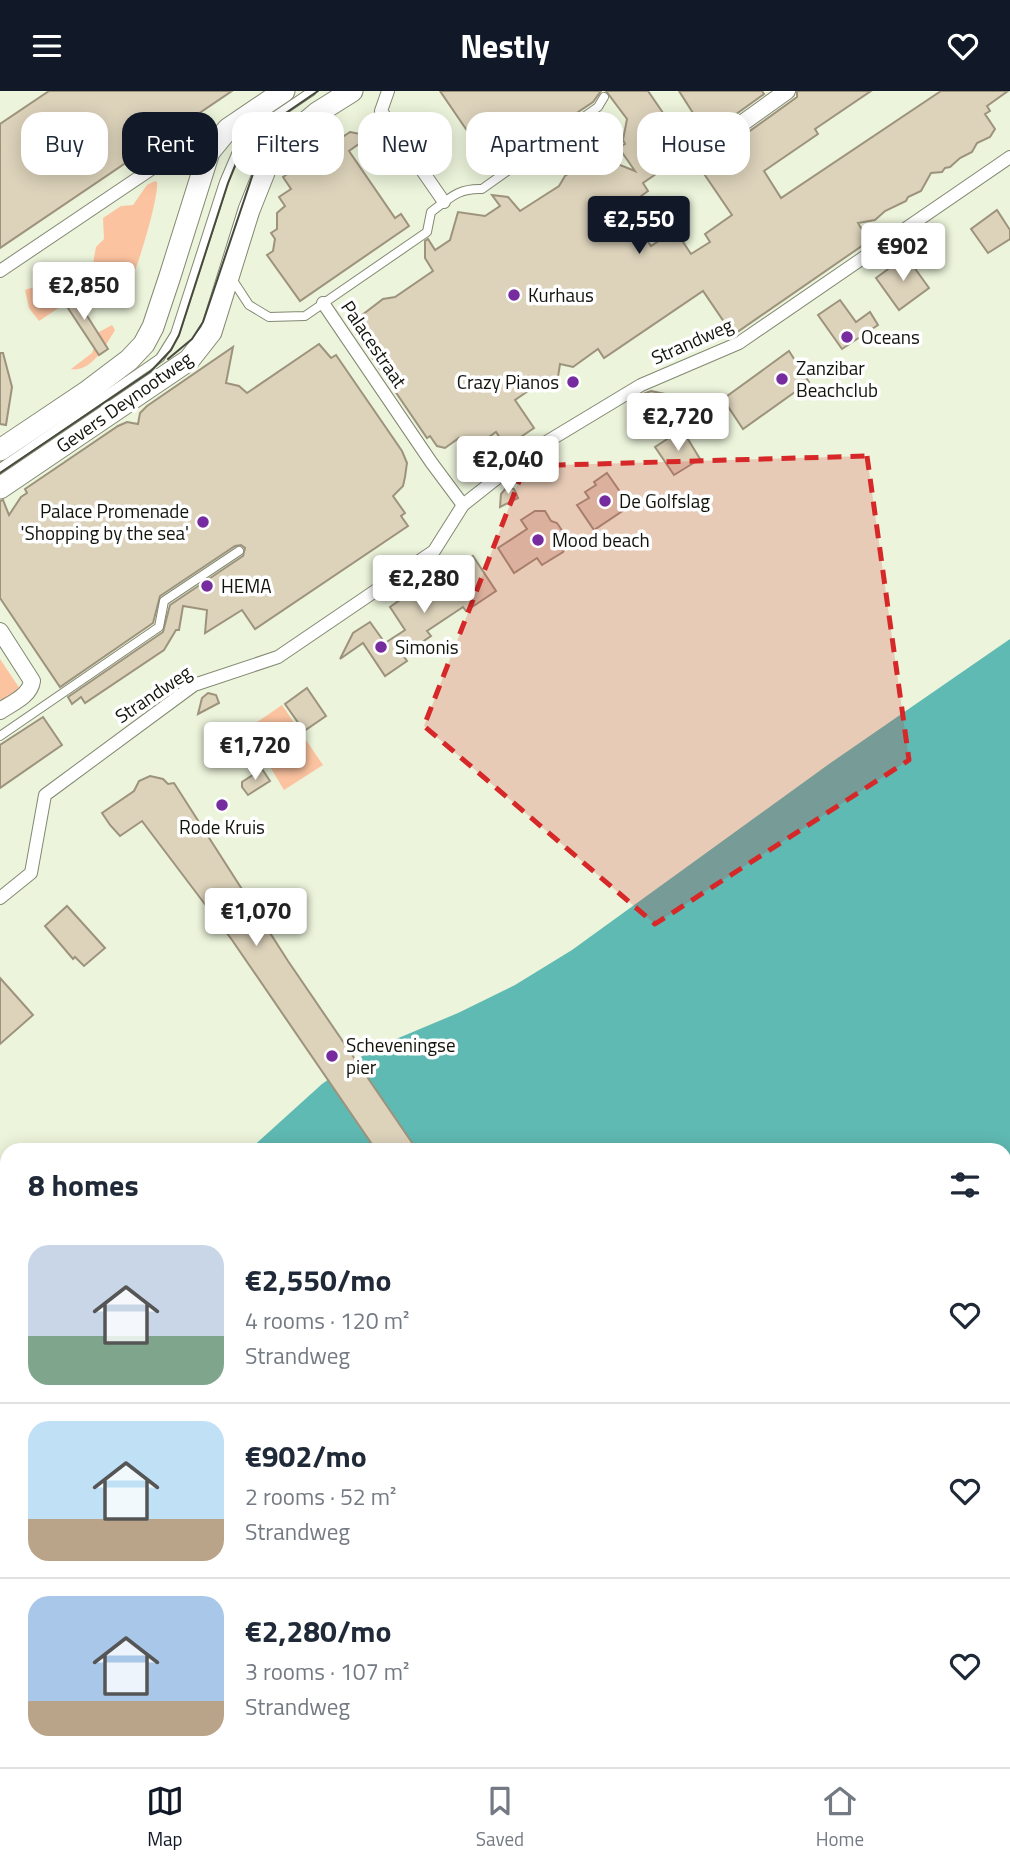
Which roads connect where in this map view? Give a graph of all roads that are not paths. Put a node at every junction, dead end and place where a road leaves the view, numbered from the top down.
1 (284, 91) edge
2 (312, 91) edge
3 (352, 91) edge
4 (388, 91) edge
5 (779, 93) edge
6 (604, 97) dead end
7 (750, 115) edge
8 (218, 142) edge
9 (1010, 157) edge
10 (141, 175) edge
11 (202, 175) edge
12 (443, 202) junction
13 (0, 271) edge
14 (230, 272) junction
15 (323, 303) junction
16 (0, 450) edge
17 (0, 468) edge
18 (0, 488) edge
19 (463, 505) junction
20 (239, 551) dead end
21 (0, 631) edge
22 (0, 711) edge
23 (0, 736) edge
24 (0, 898) edge

1 - 8 main road, Gevers Deynootweg
2 - 17 lane, Gevers Deynootweg
3 - 14 main road, Gevers Deynootweg
4 - 12 street
5 - 7 street
6 - 12 lane
9 - 19 street, Strandweg
10 - 13 street
11 - 16 main road, Gevers Deynootweg
12 - 15 lane
14 - 15 lane, Palacestraat
14 - 18 main road, Gevers Deynootweg
15 - 19 street, Palacestraat
19 - 24 street, Strandweg
20 - 23 lane
21 - 22 street

